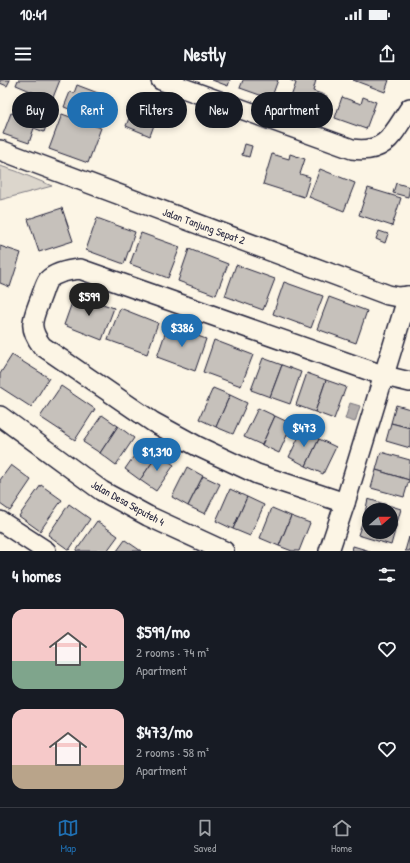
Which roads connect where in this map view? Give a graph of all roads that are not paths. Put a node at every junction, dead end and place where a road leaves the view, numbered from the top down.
1 (161, 80) edge
2 (410, 108) edge
3 (0, 150) edge
4 (409, 296) edge
5 (385, 376) junction
6 (410, 382) edge
7 (3, 419) edge
8 (345, 503) junction
9 (0, 521) edge
10 (46, 551) edge
11 (224, 551) edge
12 (329, 551) edge

1 - 2 street
3 - 4 street, Jalan Tanjung Sepat 2
4 - 5 street
5 - 6 street
5 - 8 street
5 - 8 street
7 - 11 street, Jalan Desa Seputeh 4
8 - 12 street
9 - 10 street

